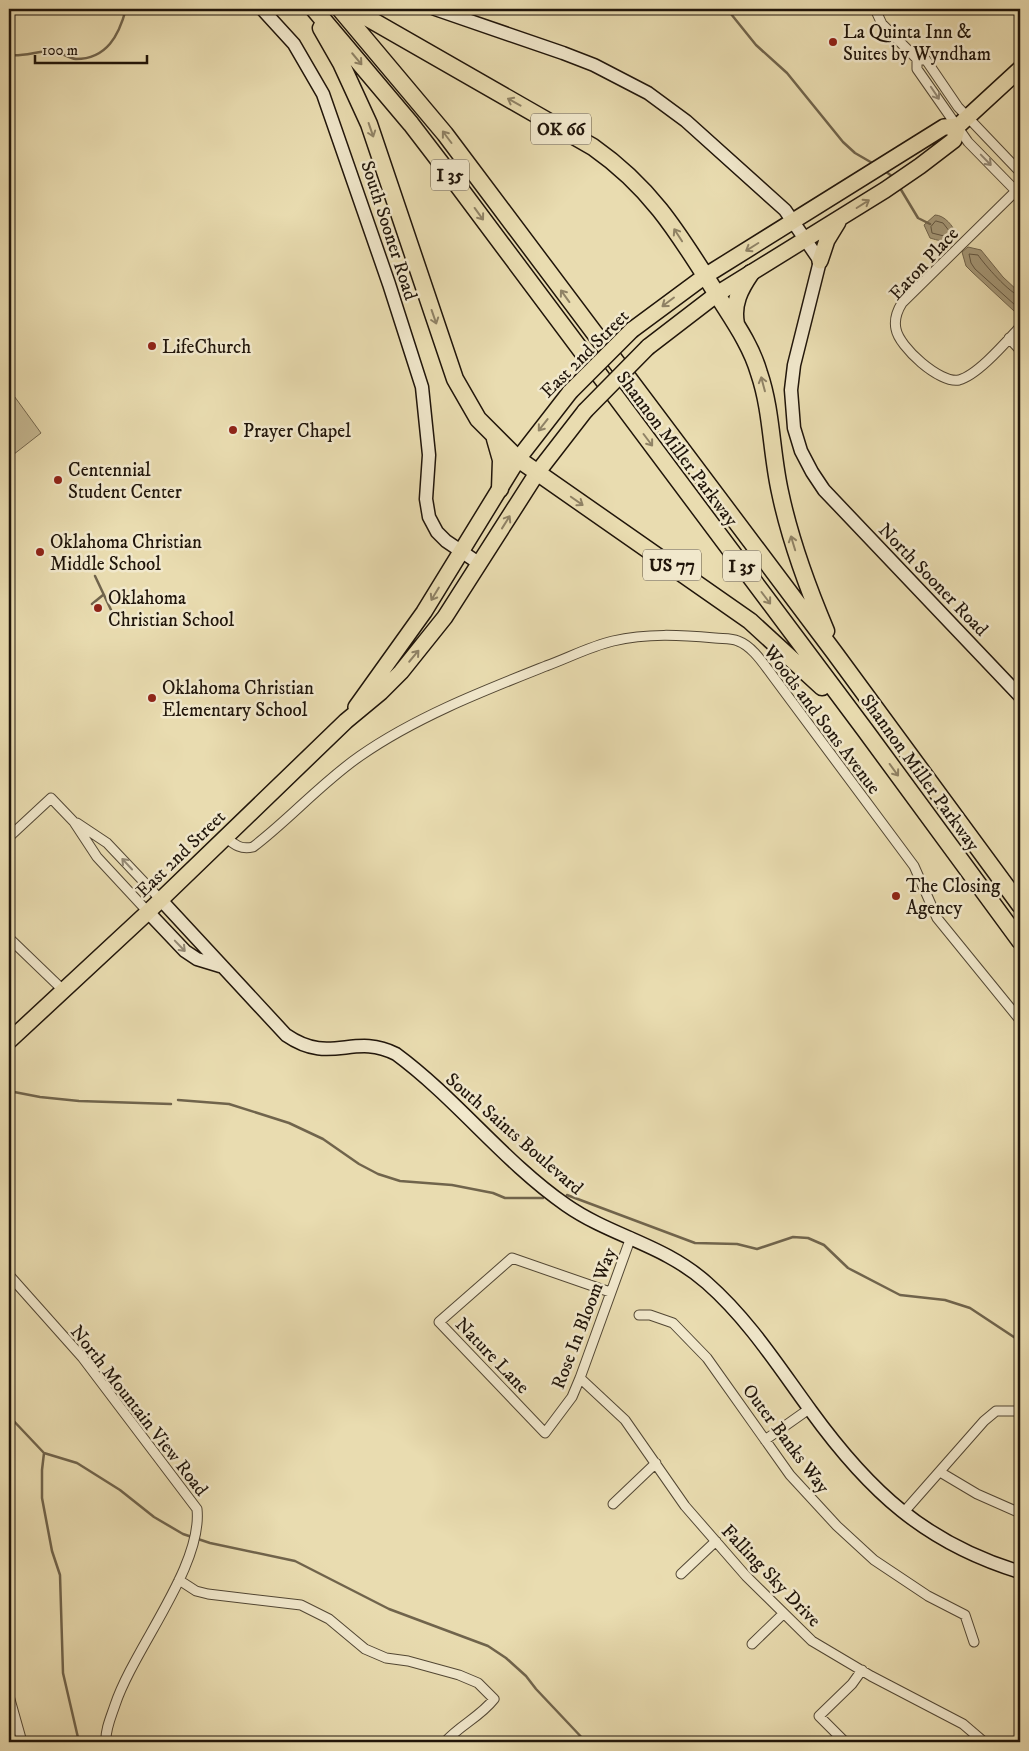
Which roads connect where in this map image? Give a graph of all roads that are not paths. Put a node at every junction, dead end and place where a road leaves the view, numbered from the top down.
1 (262, 9) edge
2 (310, 9) edge
3 (314, 9) edge
4 (340, 9) edge
5 (352, 9) edge
6 (435, 9) edge
7 (875, 9) edge
8 (918, 59) junction
9 (1020, 69) edge
10 (963, 122) junction
11 (1020, 172) edge
12 (1018, 189) edge
13 (841, 218) junction
14 (794, 221) junction
15 (807, 239) junction
16 (820, 261) junction
17 (751, 273) junction
18 (705, 276) junction
19 (717, 294) junction
20 (737, 326) junction
21 (1020, 327) edge
22 (1009, 338) junction
23 (1020, 350) edge
24 (494, 437) junction
25 (518, 459) junction
26 (537, 473) junction
27 (500, 489) junction
28 (460, 552) junction
29 (480, 564) junction
30 (834, 652) junction
31 (1020, 696) edge
32 (346, 721) junction
33 (866, 730) junction
34 (74, 822) junction
35 (9, 837) edge
36 (225, 837) junction
37 (161, 900) junction
38 (1020, 904) edge
39 (148, 912) junction
40 (9, 938) edge
41 (1020, 941) edge
42 (220, 966) junction
43 (63, 990) junction
44 (1020, 1020) edge
45 (9, 1042) edge
46 (631, 1237) junction
47 (9, 1275) edge
48 (610, 1292) junction
49 (639, 1315) dead end
50 (580, 1378) junction
51 (809, 1409) junction
52 (1020, 1410) edge
53 (545, 1433) joint
54 (766, 1440) junction
55 (656, 1463) junction
56 (940, 1472) junction
57 (613, 1504) dead end
58 (903, 1513) junction
59 (1020, 1513) edge
60 (716, 1541) junction
61 (1020, 1572) edge
62 (681, 1574) dead end
63 (179, 1580) junction
64 (783, 1614) junction
65 (974, 1642) dead end
66 (752, 1644) dead end
67 (862, 1670) junction
68 (9, 1696) edge
69 (22, 1742) edge
70 (106, 1742) edge
71 (445, 1742) edge
72 (845, 1742) edge
73 (984, 1742) edge

1 - 28 street, South Sooner Road
2 -> 24 highway
3 -> 33 highway, Shannon Miller Parkway / I 35
30 -> 4 highway, Shannon Miller Parkway / I 35
18 -> 5 highway, OK 66
6 - 14 street
7 - 8 street
8 -> 10 street
8 - 10 street
9 - 10 main road, East 2nd Street
10 - 11 street
10 -> 12 street
13 -> 10 main road, East 2nd Street
10 - 14 main road, East 2nd Street
12 - 22 street, Eaton Place
13 - 15 main road, East 2nd Street
13 - 16 main road
14 - 15 street
14 -> 18 main road, East 2nd Street
15 - 16 street
15 - 17 main road, East 2nd Street
16 - 31 street, North Sooner Road
17 - 19 main road, East 2nd Street
17 - 20 highway
18 - 19 highway, OK 66
18 -> 25 main road, East 2nd Street, bridge
19 - 20 highway
19 - 26 main road, East 2nd Street, bridge
30 -> 20 highway
21 - 22 street, Eaton Place
22 - 23 street
24 - 25 highway
24 - 27 highway
25 - 26 highway, US 77
25 - 27 main road, East 2nd Street
29 -> 26 main road, East 2nd Street
26 -> 33 highway, US 77
27 - 28 main road, East 2nd Street
28 - 29 street, South Sooner Road
28 -> 32 main road, East 2nd Street
32 -> 29 main road, East 2nd Street
30 - 38 highway, Shannon Miller Parkway / I 35
32 - 36 main road, East 2nd Street
33 -> 41 highway, Shannon Miller Parkway / I 35
34 - 35 street, South Saints Boulevard
37 -> 34 street, South Saints Boulevard
34 - 39 street, South Saints Boulevard
36 - 37 main road, East 2nd Street
36 - 44 street, Woods and Sons Avenue
37 - 39 main road, East 2nd Street
37 - 42 street, South Saints Boulevard
39 -> 42 street, South Saints Boulevard
39 - 43 main road, East 2nd Street
40 - 43 street
42 - 46 street, South Saints Boulevard
43 - 45 main road, East 2nd Street
46 - 48 street, Rose In Bloom Way
46 - 51 street, South Saints Boulevard
47 - 63 street, North Mountain View Road
48 - 50 street, Rose In Bloom Way
48 - 53 street, Nature Lane
49 - 54 street, Outer Banks Way
50 - 53 street, Rose In Bloom Way
50 - 55 street, Falling Sky Drive
51 - 54 street
51 - 58 street, South Saints Boulevard
52 - 56 street
54 - 65 street, Outer Banks Way
55 - 57 street
55 - 60 street, Falling Sky Drive
56 - 58 street
56 - 59 street
58 - 61 street, South Saints Boulevard
60 - 62 street
60 - 64 street, Falling Sky Drive
63 - 70 street, North Mountain View Road
63 - 71 street
64 - 66 street
64 - 67 street, Falling Sky Drive
67 - 72 street
67 - 73 street, Falling Sky Drive
68 - 69 street

